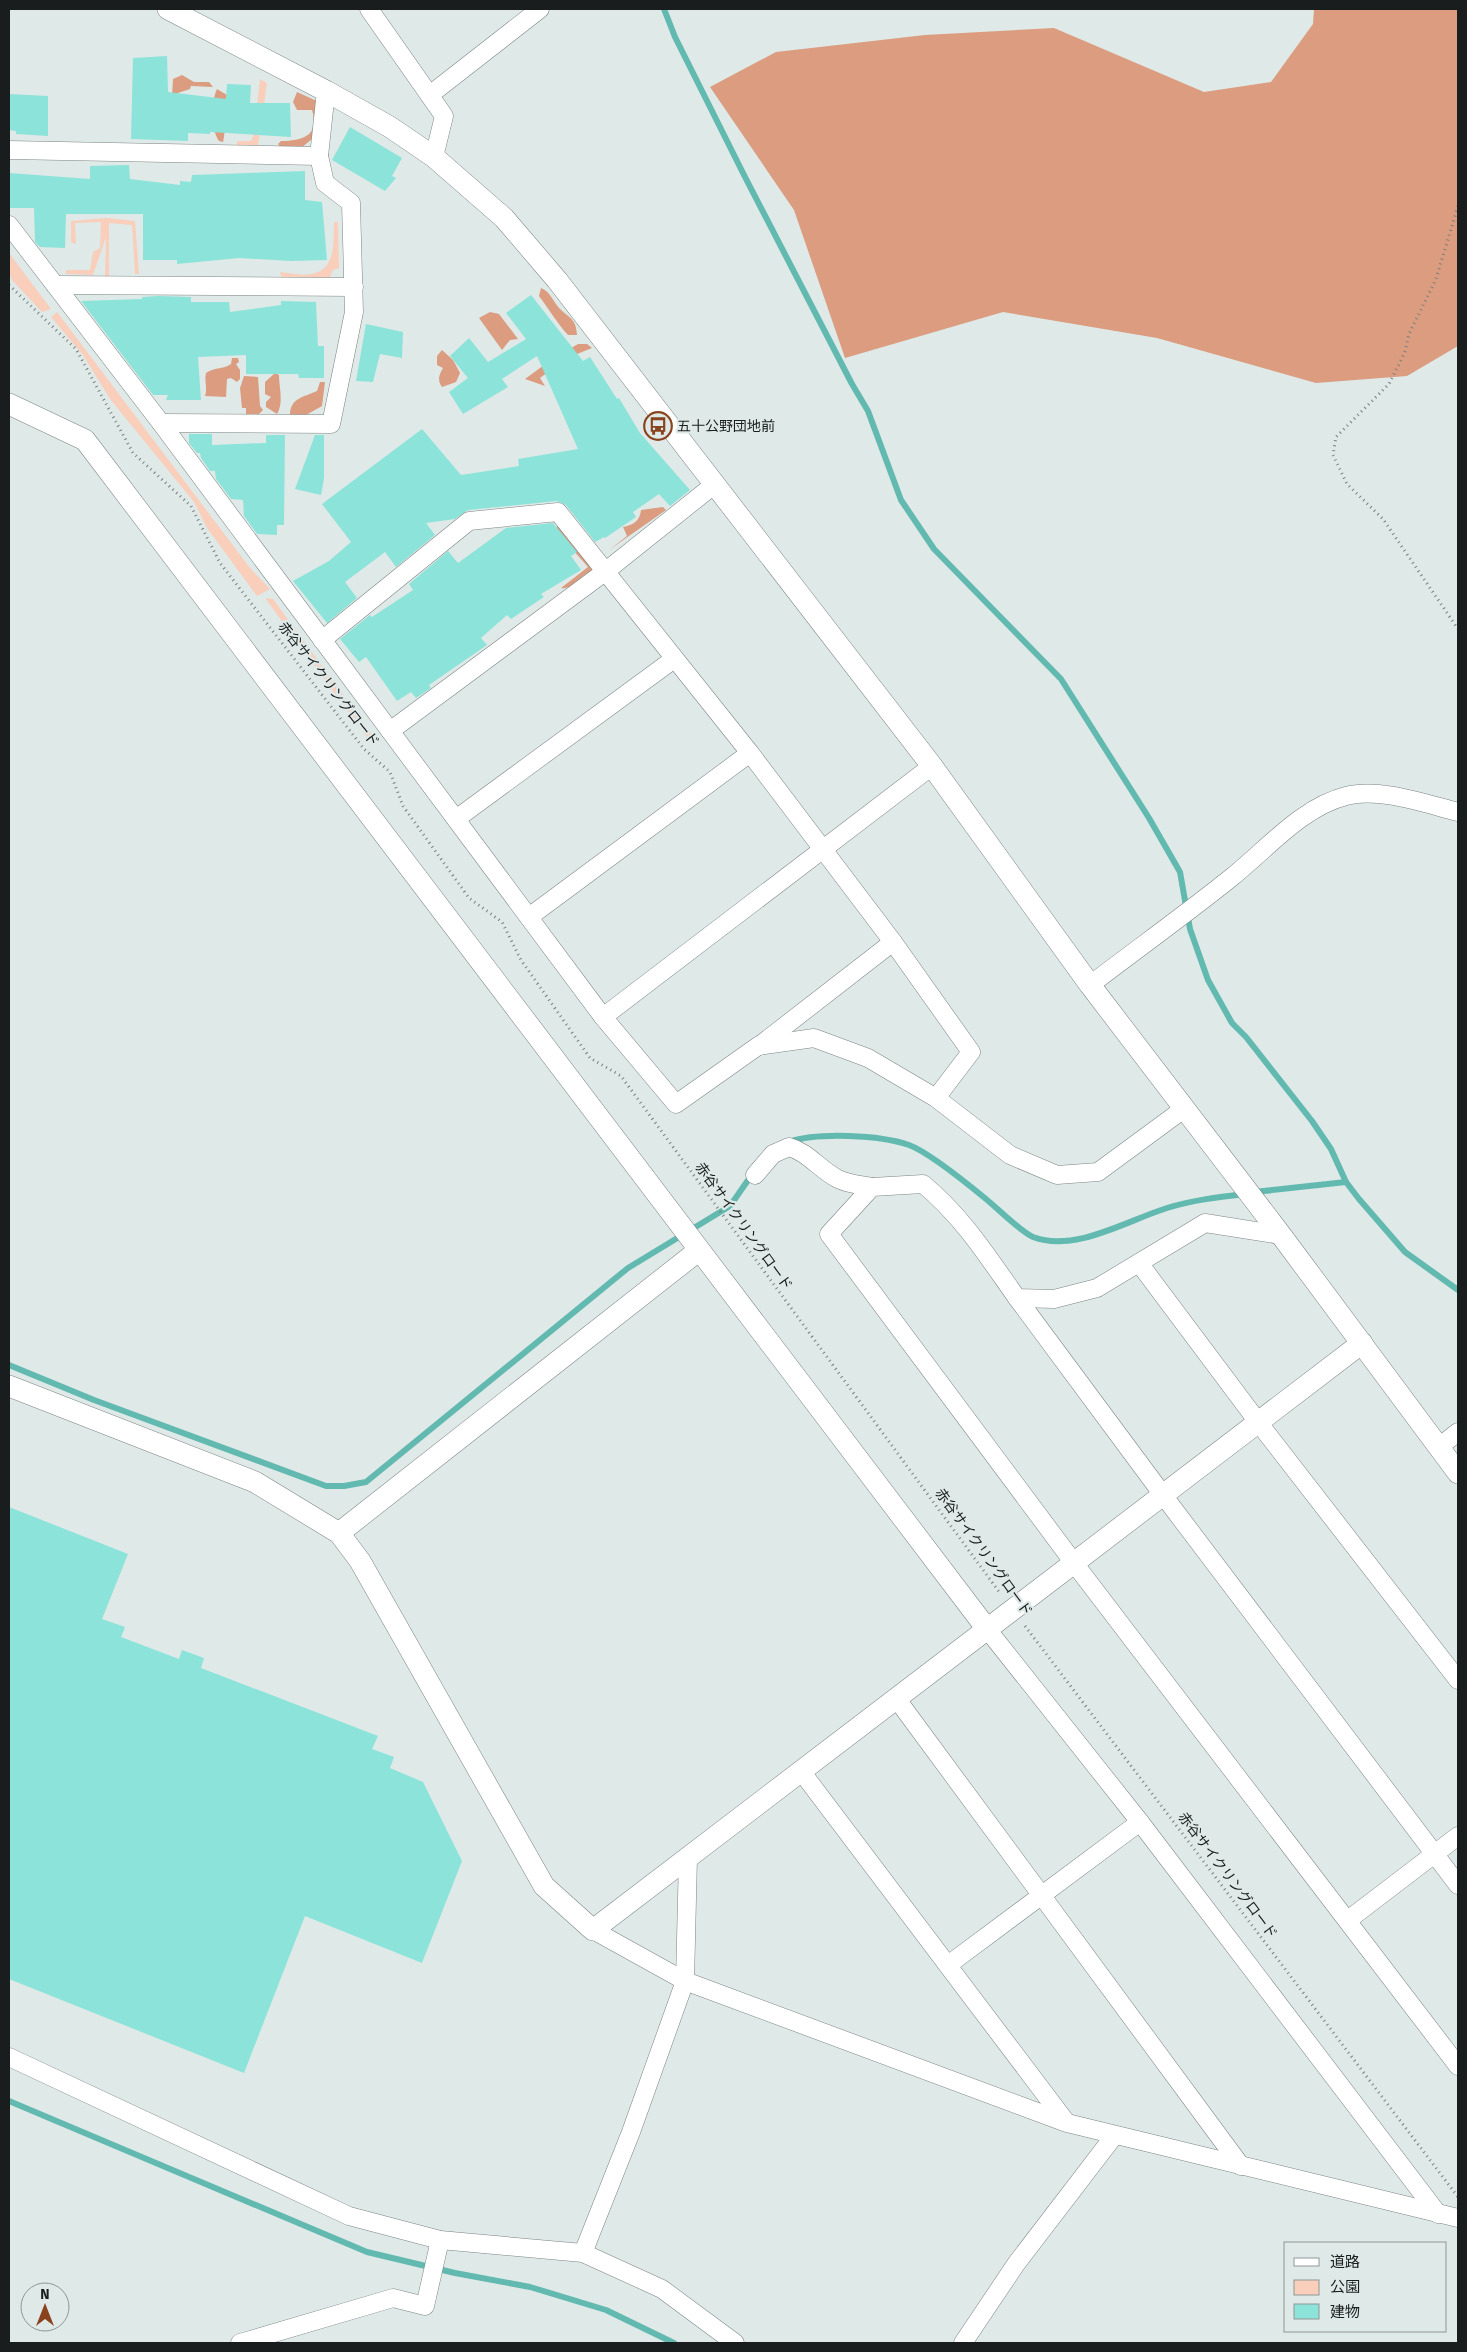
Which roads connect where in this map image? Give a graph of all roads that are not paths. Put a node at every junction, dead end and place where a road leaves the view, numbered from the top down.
1 (168, 9) edge
2 (369, 9) edge
3 (540, 9) edge
4 (326, 91) junction
5 (431, 94) junction
6 (9, 150) edge
7 (319, 156) junction
8 (434, 157) junction
9 (9, 225) edge
10 (55, 285) junction
11 (354, 287) junction
12 (9, 404) edge
13 (161, 423) junction
14 (715, 484) junction
15 (606, 571) junction
16 (322, 640) junction
17 (674, 659) junction
18 (390, 731) junction
19 (750, 753) junction
20 (932, 766) junction
21 (1458, 812) edge
22 (456, 819) junction
23 (820, 849) junction
24 (529, 917) junction
25 (893, 942) junction
26 (1090, 985) junction
27 (603, 1017) junction
28 (758, 1046) junction
29 (936, 1098) junction
30 (1185, 1108) junction
31 (755, 1174) dead end
32 (872, 1187) junction
33 (1281, 1235) junction
34 (698, 1251) junction
35 (1139, 1263) junction
36 (1017, 1298) junction
37 (1362, 1343) junction
38 (9, 1386) edge
39 (1258, 1422) junction
40 (1458, 1432) edge
41 (1439, 1447) junction
42 (1458, 1473) edge
43 (1163, 1495) junction
44 (339, 1533) junction
45 (1074, 1563) junction
46 (986, 1629) junction
47 (1458, 1680) edge
48 (896, 1698) junction
49 (801, 1771) junction
50 (1140, 1822) junction
51 (1458, 1836) edge
52 (1435, 1854) junction
53 (688, 1857) junction
54 (1458, 1885) edge
55 (1042, 1896) junction
56 (1348, 1920) junction
57 (593, 1930) junction
58 (948, 1965) junction
59 (685, 1981) junction
60 (9, 2057) edge
61 (1458, 2066) edge
62 (1067, 2123) junction
63 (1114, 2136) junction
64 (1241, 2166) junction
65 (1438, 2214) junction
66 (1458, 2218) edge
67 (440, 2240) junction
68 (582, 2253) junction
69 (240, 2343) edge
70 (735, 2343) edge
71 (963, 2343) edge

1 - 4 street
2 - 5 street
3 - 5 street
4 - 7 street
4 - 8 street
5 - 8 street
6 - 7 street
7 - 11 street
8 - 14 street
9 - 10 street
10 - 11 street
10 - 13 street
11 - 13 street
12 - 34 street
13 - 16 street
14 - 15 street
14 - 20 street
15 - 16 street
15 - 17 street
15 - 18 street
16 - 18 street
17 - 19 street
17 - 22 street
18 - 22 street
19 - 23 street
19 - 24 street
20 - 23 street
20 - 26 street
21 - 26 street
22 - 24 street
23 - 25 street
23 - 27 street
24 - 27 street
25 - 28 street
25 - 29 street
26 - 30 street
27 - 28 street
28 - 29 street
29 - 30 street
30 - 33 street
31 - 32 street
32 - 36 street
32 - 45 street
33 - 35 street
33 - 37 street
34 - 44 street
34 - 46 street
35 - 36 street
35 - 39 street
36 - 43 street
37 - 39 street
37 - 41 street
38 - 44 street
39 - 43 street
39 - 47 street
40 - 41 street
41 - 42 street
43 - 45 street
43 - 52 street
44 - 57 street
45 - 46 street
45 - 56 street
46 - 48 street
46 - 50 street
48 - 49 street
48 - 55 street
49 - 53 street
49 - 58 street
50 - 55 street
50 - 65 street
51 - 52 street
52 - 54 street
52 - 56 street
53 - 57 street
53 - 59 street
55 - 58 street
55 - 64 street
56 - 61 street
57 - 59 street
58 - 62 street
59 - 62 street
59 - 68 street
60 - 67 street
62 - 63 street
63 - 64 street
63 - 71 street
64 - 65 street
65 - 66 street
67 - 68 street
67 - 69 street
68 - 70 street

